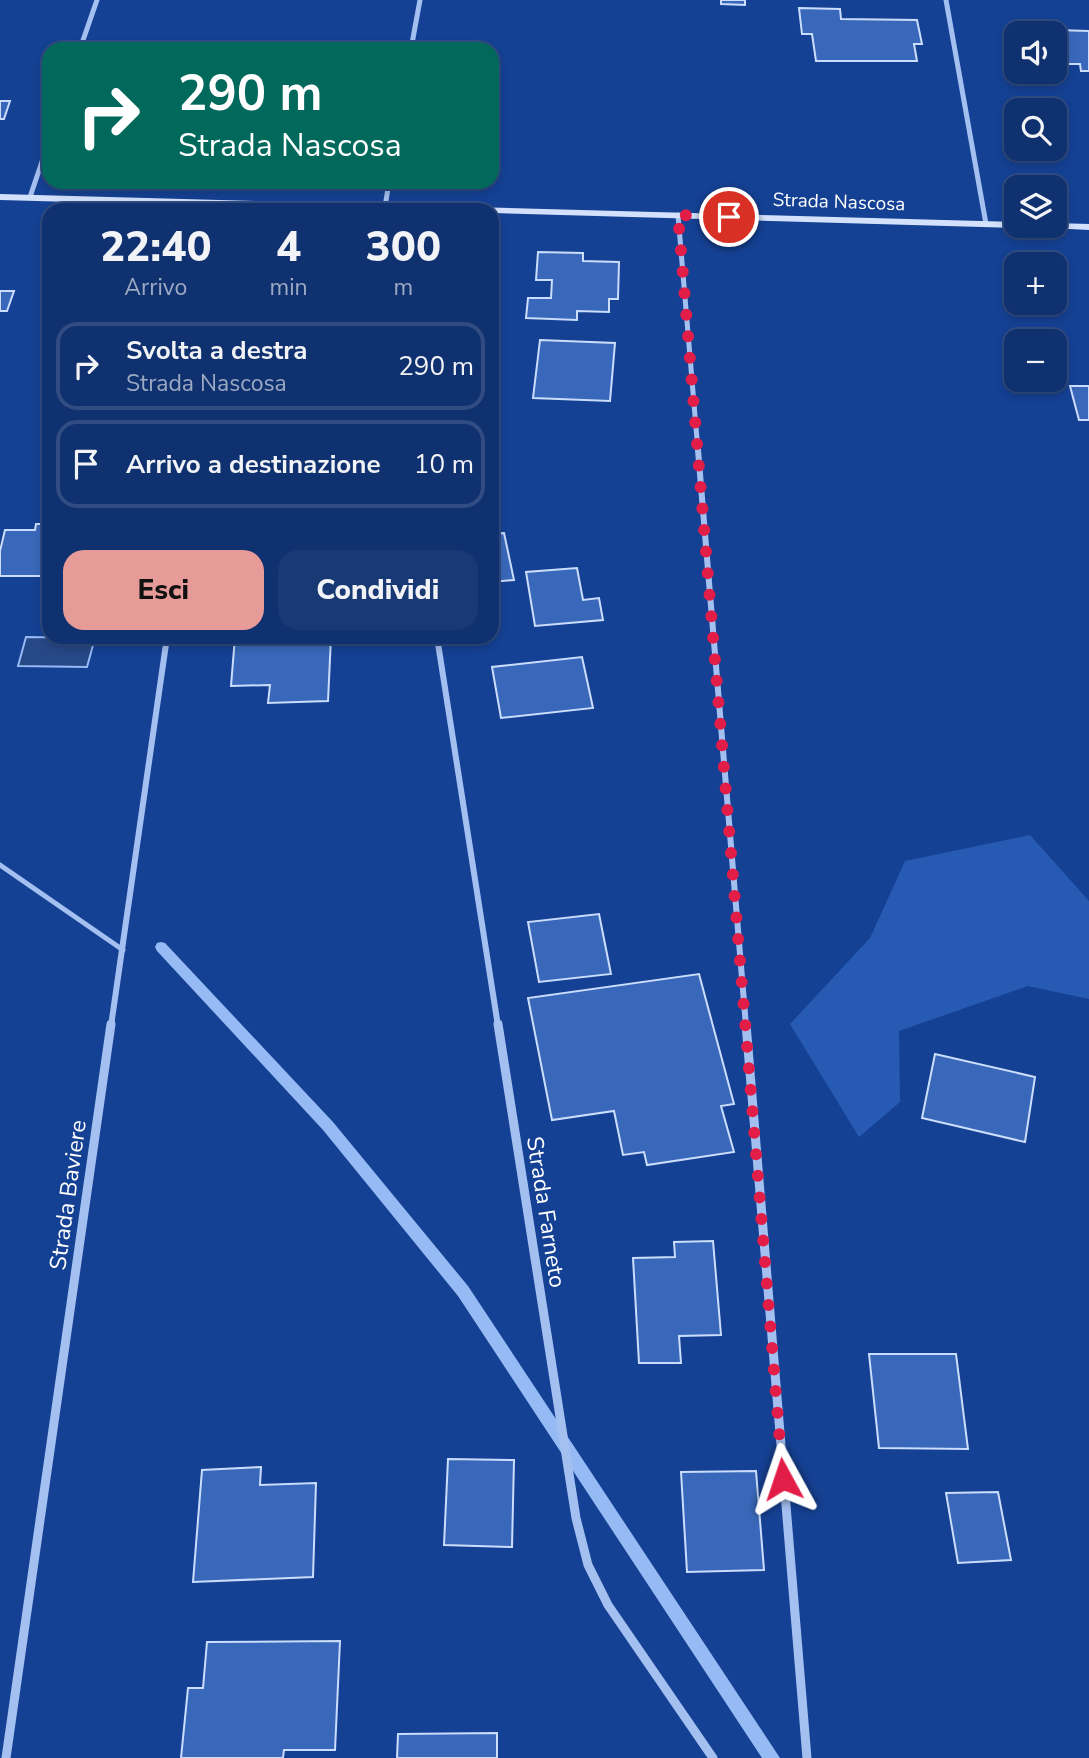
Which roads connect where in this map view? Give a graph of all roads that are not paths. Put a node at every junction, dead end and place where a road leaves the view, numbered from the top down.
1 (97, 0) edge
2 (420, 0) edge
3 (946, 0) edge
4 (82, 42) edge
5 (412, 42) edge
6 (42, 162) edge
7 (0, 197) edge
8 (30, 197) junction
9 (162, 203) edge
10 (499, 210) edge
11 (678, 215) junction
12 (986, 224) junction
13 (1004, 225) edge
14 (1067, 226) edge
15 (1089, 227) edge
16 (166, 644) edge
17 (438, 644) edge
18 (0, 865) edge
19 (123, 950) junction
20 (806, 1756) edge
21 (6, 1758) edge
22 (713, 1758) edge

1 - 4 street
2 - 5 street
3 - 12 street
6 - 8 street
7 - 8 street, Strada Nascosa
8 - 9 street, Strada Nascosa
10 - 11 street, Strada Nascosa
11 - 12 street, Strada Nascosa
11 - 20 street
12 - 13 street, Strada Nascosa
14 - 15 street
16 - 19 street, Strada Baviere
17 - 22 street, Strada Farneto
18 - 19 lane
19 - 21 street, Strada Baviere

